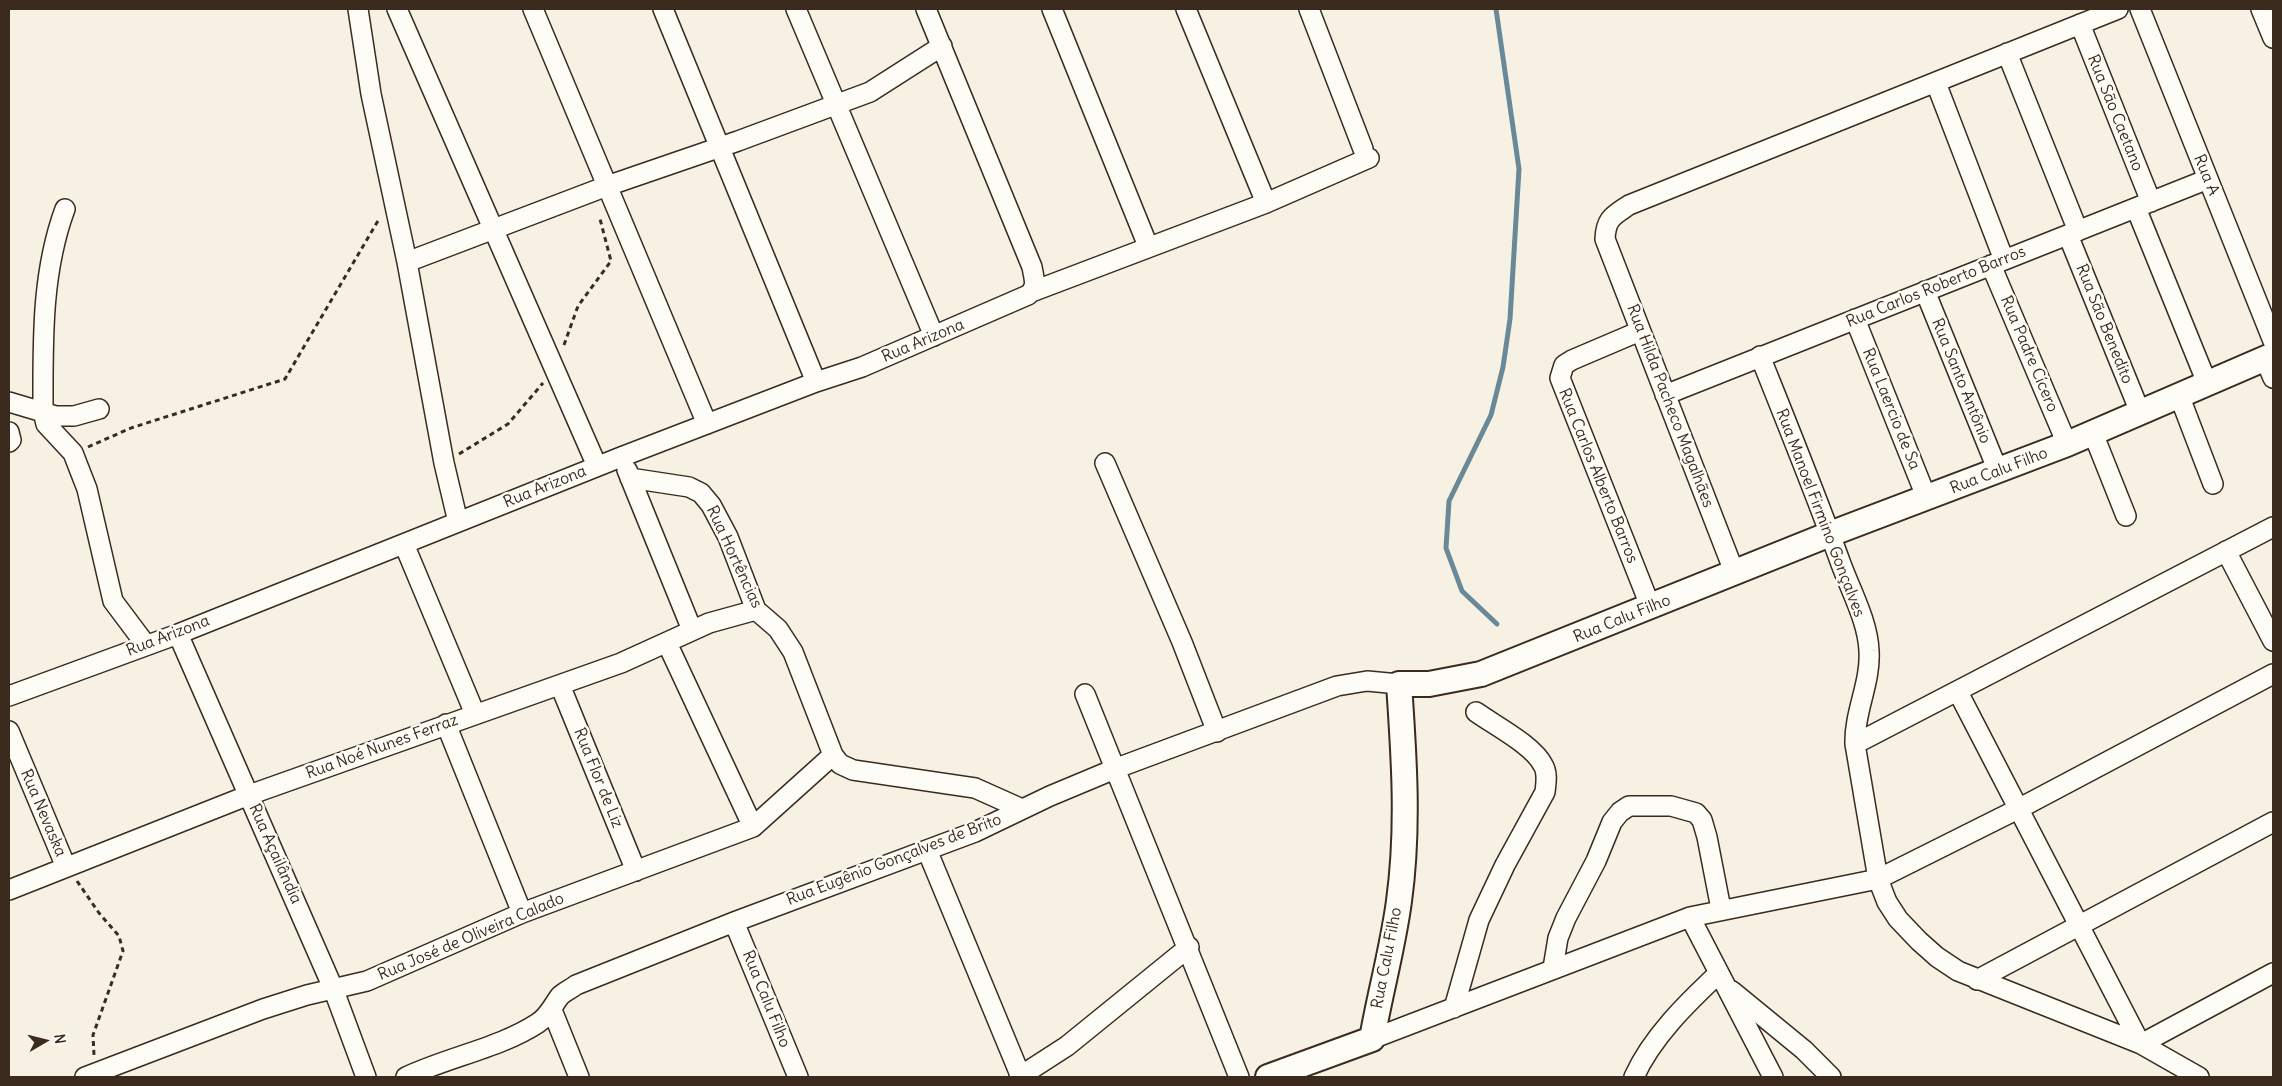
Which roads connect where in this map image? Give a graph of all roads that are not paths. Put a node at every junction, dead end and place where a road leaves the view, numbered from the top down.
1 (358, 9) edge
2 (397, 9) edge
3 (534, 9) edge
4 (663, 9) edge
5 (796, 9) edge
6 (926, 9) edge
7 (1052, 9) edge
8 (1186, 9) edge
9 (1309, 9) edge
10 (2118, 9) edge
11 (2140, 9) edge
12 (2261, 9) edge
13 (2080, 24) junction
14 (2273, 38) edge
15 (942, 46) junction
16 (2008, 53) junction
17 (1936, 83) junction
18 (836, 104) junction
19 (720, 147) junction
20 (2208, 179) junction
21 (607, 186) junction
22 (1266, 203) junction
23 (2143, 205) junction
24 (65, 209) dead end
25 (492, 230) junction
26 (2073, 233) junction
27 (1148, 246) junction
28 (408, 262) junction
29 (1998, 262) junction
30 (1034, 290) junction
31 (1925, 291) junction
32 (1855, 319) junction
33 (1640, 331) junction
34 (934, 336) junction
35 (1760, 356) junction
36 (2271, 358) edge
37 (816, 382) junction
38 (2208, 383) junction
39 (1665, 395) junction
40 (2179, 396) junction
41 (9, 402) edge
42 (99, 409) dead end
43 (43, 411) junction
44 (2140, 412) junction
45 (707, 424) junction
46 (9, 432) edge
47 (2093, 433) junction
48 (9, 442) edge
49 (2067, 444) junction
50 (621, 457) junction
51 (1105, 463) dead end
52 (597, 466) junction
53 (1998, 471) junction
54 (630, 478) junction
55 (2213, 484) dead end
56 (1927, 499) junction
57 (2126, 516) dead end
58 (458, 522) junction
59 (2273, 528) edge
60 (1830, 534) junction
61 (404, 544) junction
62 (2226, 551) junction
63 (1735, 574) junction
64 (1651, 608) junction
65 (756, 610) junction
66 (692, 630) junction
67 (178, 634) junction
68 (2273, 642) edge
69 (667, 644) junction
70 (146, 645) junction
71 (2273, 674) edge
72 (1399, 684) junction
73 (560, 685) junction
74 (1958, 692) junction
75 (1085, 694) dead end
76 (9, 696) edge
77 (1476, 712) dead end
78 (475, 714) junction
79 (446, 724) junction
80 (9, 731) edge
81 (1217, 732) junction
82 (1855, 744) junction
83 (836, 760) junction
84 (1116, 768) junction
85 (249, 796) junction
86 (1022, 808) junction
87 (2020, 808) junction
88 (2273, 822) edge
89 (753, 827) junction
90 (927, 850) junction
91 (66, 867) junction
92 (636, 871) junction
93 (1878, 879) junction
94 (9, 890) edge
95 (1721, 909) junction
96 (522, 913) junction
97 (1690, 917) junction
98 (734, 922) junction
99 (2081, 925) junction
100 (1189, 947) junction
101 (1553, 968) junction
102 (2273, 973) edge
103 (1722, 979) junction
104 (1978, 980) junction
105 (333, 988) junction
106 (1454, 1008) junction
107 (552, 1010) junction
108 (1372, 1039) junction
109 (2140, 1043) junction
110 (91, 1075) edge
111 (366, 1077) edge
112 (406, 1077) edge
113 (579, 1077) edge
114 (798, 1077) edge
115 (1020, 1077) edge
116 (1239, 1077) edge
117 (1268, 1077) edge
118 (1634, 1077) edge
119 (1773, 1077) edge
120 (1832, 1077) edge
121 (2199, 1077) edge

1 - 28 street
2 - 25 street
3 - 21 street
4 - 19 street
5 - 18 street
6 - 15 street
7 - 27 street
8 - 22 street
9 - 22 street, Rua Arizona
10 - 13 street
11 - 20 street, Rua A
12 - 14 street
13 - 16 street
13 - 23 street, Rua São Caetano
15 - 18 street
15 - 30 street
16 - 17 street
16 - 26 street, Rua São Benedito
17 - 29 street, Rua Padre Cícero
17 - 33 street, Rua Hilda Pacheco Magalhães
18 - 19 street
18 - 34 street
19 - 21 street
19 - 37 street
20 - 23 street, Rua Carlos Roberto Barros
20 - 36 street, Rua A
21 - 25 street
21 - 45 street
22 - 27 street, Rua Arizona
23 - 26 street, Rua Carlos Roberto Barros
23 - 38 street, Rua São Caetano
24 - 43 street
25 - 28 street
25 - 52 street
26 - 29 street, Rua Carlos Roberto Barros
26 - 44 street, Rua São Benedito
27 - 30 street, Rua Arizona
28 - 58 street
29 - 31 street, Rua Carlos Roberto Barros
29 - 49 street, Rua Padre Cícero
30 - 34 street, Rua Arizona
31 - 32 street, Rua Carlos Roberto Barros
31 - 53 street, Rua Santo Antônio
32 - 35 street, Rua Carlos Roberto Barros
32 - 56 street, Rua Laercio de Sa
33 - 39 street, Rua Hilda Pacheco Magalhães
33 - 64 street, Rua Carlos Alberto Barros
34 - 37 street, Rua Arizona
35 - 39 street, Rua Carlos Roberto Barros
35 - 60 street, Rua Manoel Firmino Gonçalves
36 - 38 street, Rua Calu Filho
37 - 45 street, Rua Arizona
38 - 40 street, Rua Calu Filho
39 - 63 street, Rua Hilda Pacheco Magalhães
40 - 44 street, Rua Calu Filho
40 - 55 street
41 - 43 street
42 - 43 street
43 - 70 street
44 - 47 street, Rua Calu Filho
45 - 50 street, Rua Arizona
46 - 48 street
47 - 49 street, Rua Calu Filho
47 - 57 street
49 - 53 street, Rua Calu Filho
50 - 52 street, Rua Arizona
50 - 54 street
51 - 81 street
52 - 58 street, Rua Arizona
53 - 56 street, Rua Calu Filho
54 - 65 street, Rua Hortências
54 - 66 street
56 - 60 street, Rua Calu Filho
58 - 61 street, Rua Arizona
59 - 62 street
60 - 63 street, Rua Calu Filho
60 - 82 street, Rua Manoel Firmino Gonçalves
61 - 67 street, Rua Arizona
61 - 78 street
62 - 68 street
62 - 74 street
63 - 64 street, Rua Calu Filho
64 - 72 street, Rua Calu Filho
65 - 66 street, Rua Noé Nunes Ferraz
65 - 83 street, Rua Hortências
66 - 69 street, Rua Noé Nunes Ferraz
67 - 70 street, Rua Arizona
67 - 85 street, Rua Açailândia
69 - 73 street, Rua Noé Nunes Ferraz
69 - 89 street
70 - 76 street, Rua Arizona
71 - 87 street
72 - 81 street, Rua Eugênio Gonçalves de Brito
72 - 108 street, Rua Calu Filho
73 - 78 street, Rua Noé Nunes Ferraz
73 - 92 street, Rua Flor de Liz
74 - 82 street
74 - 87 street
75 - 84 street
77 - 106 street
78 - 79 street, Rua Noé Nunes Ferraz
79 - 85 street, Rua Noé Nunes Ferraz
79 - 96 street
80 - 91 street, Rua Nevaska
81 - 84 street, Rua Eugênio Gonçalves de Brito
82 - 93 street, Rua Manoel Firmino Gonçalves
83 - 86 street
83 - 89 street, Rua José de Oliveira Calado
84 - 86 street, Rua Eugênio Gonçalves de Brito
84 - 100 street
85 - 91 street, Rua Noé Nunes Ferraz
85 - 105 street, Rua Açailândia
86 - 90 street, Rua Eugênio Gonçalves de Brito
87 - 93 street
87 - 99 street
88 - 99 street
89 - 92 street, Rua José de Oliveira Calado
90 - 98 street, Rua Eugênio Gonçalves de Brito
90 - 115 street
91 - 94 street, Rua Noé Nunes Ferraz
92 - 96 street, Rua José de Oliveira Calado
93 - 95 street
93 - 104 street, Rua Manoel Firmino Gonçalves
95 - 97 street
95 - 101 street
96 - 105 street, Rua José de Oliveira Calado
97 - 101 street
97 - 103 street
98 - 107 street, Rua Eugênio Gonçalves de Brito
98 - 114 street, Rua Calu Filho
99 - 104 street
99 - 109 street
100 - 115 street
100 - 116 street
101 - 106 street
102 - 109 street
103 - 118 street
103 - 119 street
103 - 120 street
104 - 109 street, Rua Manoel Firmino Gonçalves
105 - 110 street, Rua José de Oliveira Calado
105 - 111 street, Rua Açailândia
106 - 108 street
107 - 112 street, Rua Eugênio Gonçalves de Brito
107 - 113 street
108 - 117 street
109 - 121 street, Rua Manoel Firmino Gonçalves

